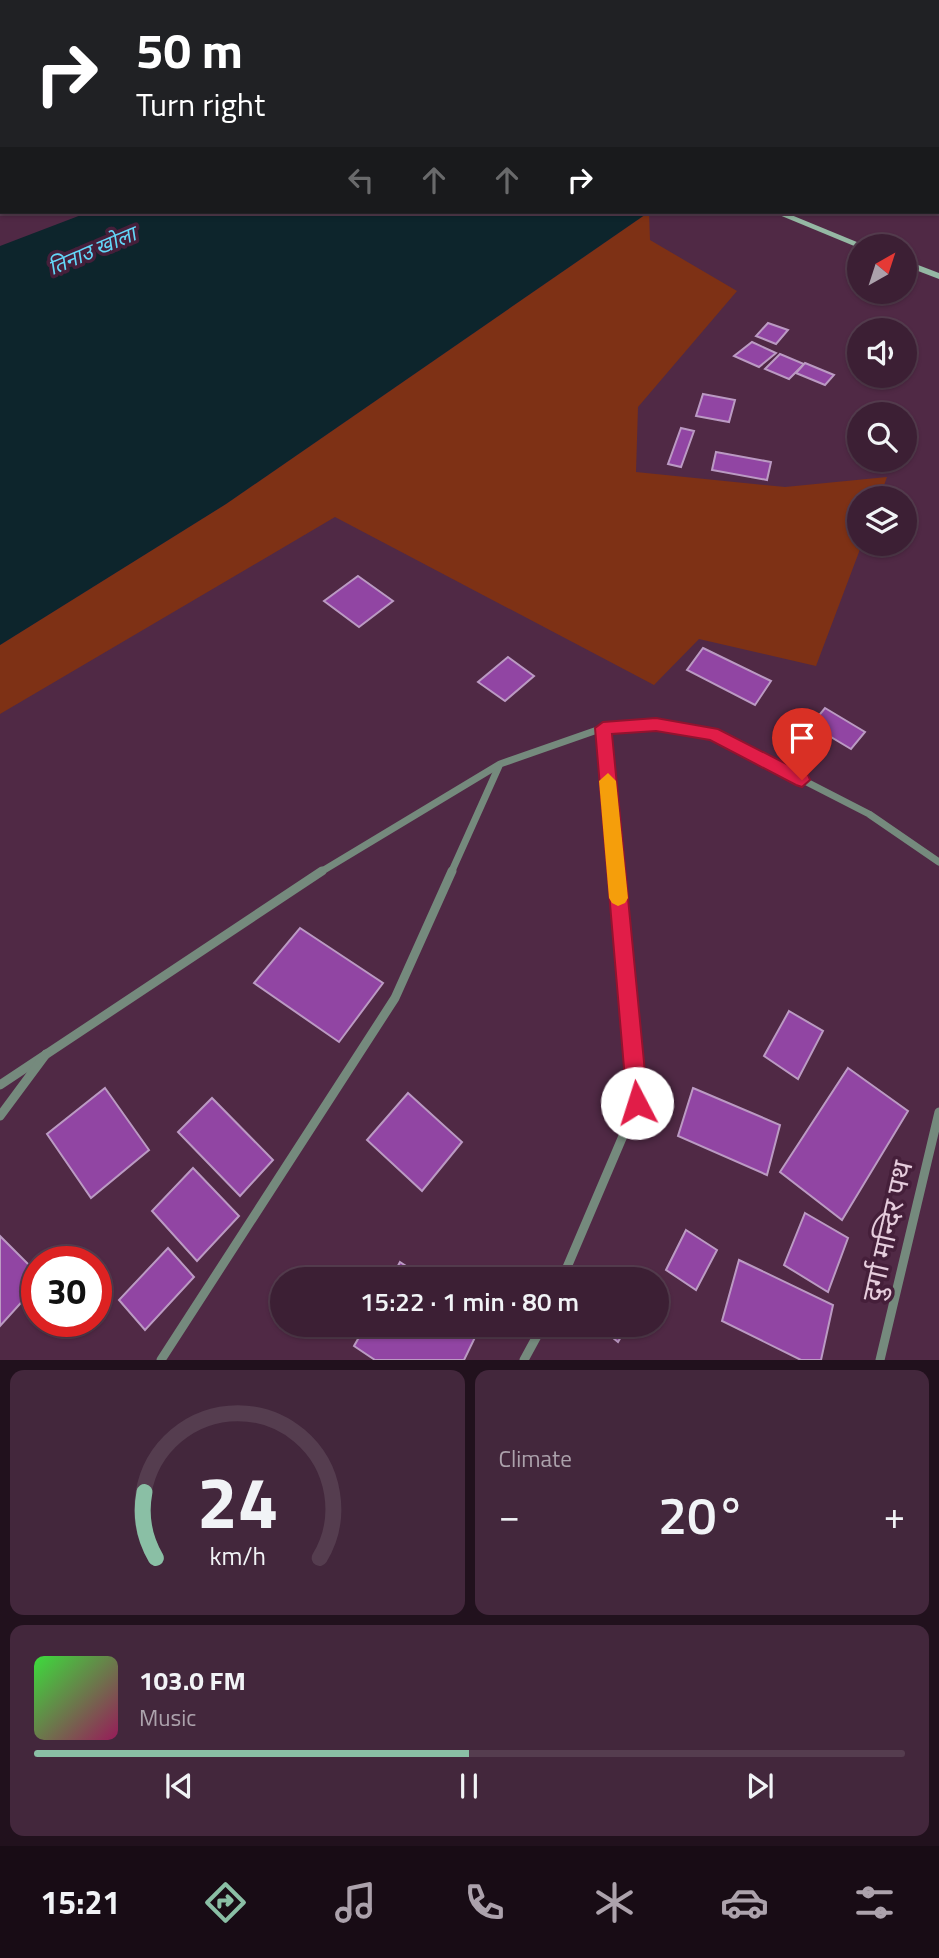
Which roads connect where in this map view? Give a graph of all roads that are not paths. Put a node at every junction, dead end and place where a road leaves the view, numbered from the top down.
1 (781, 214) edge
2 (847, 240) edge
3 (917, 268) edge
4 (939, 276) edge
5 (603, 728) junction
6 (500, 764) junction
7 (939, 862) edge
8 (49, 1049) junction
9 (0, 1085) edge
10 (939, 1112) edge
11 (0, 1116) edge
12 (567, 1267) edge
13 (536, 1337) edge
14 (161, 1360) edge
15 (524, 1360) edge
16 (880, 1360) edge

1 - 2 street
3 - 4 street
5 - 6 street
5 - 7 street
5 - 12 street
6 - 8 street
6 - 14 street
8 - 9 street
8 - 11 street
10 - 16 street, दुर्गा मन्दिर पथ
13 - 15 street

